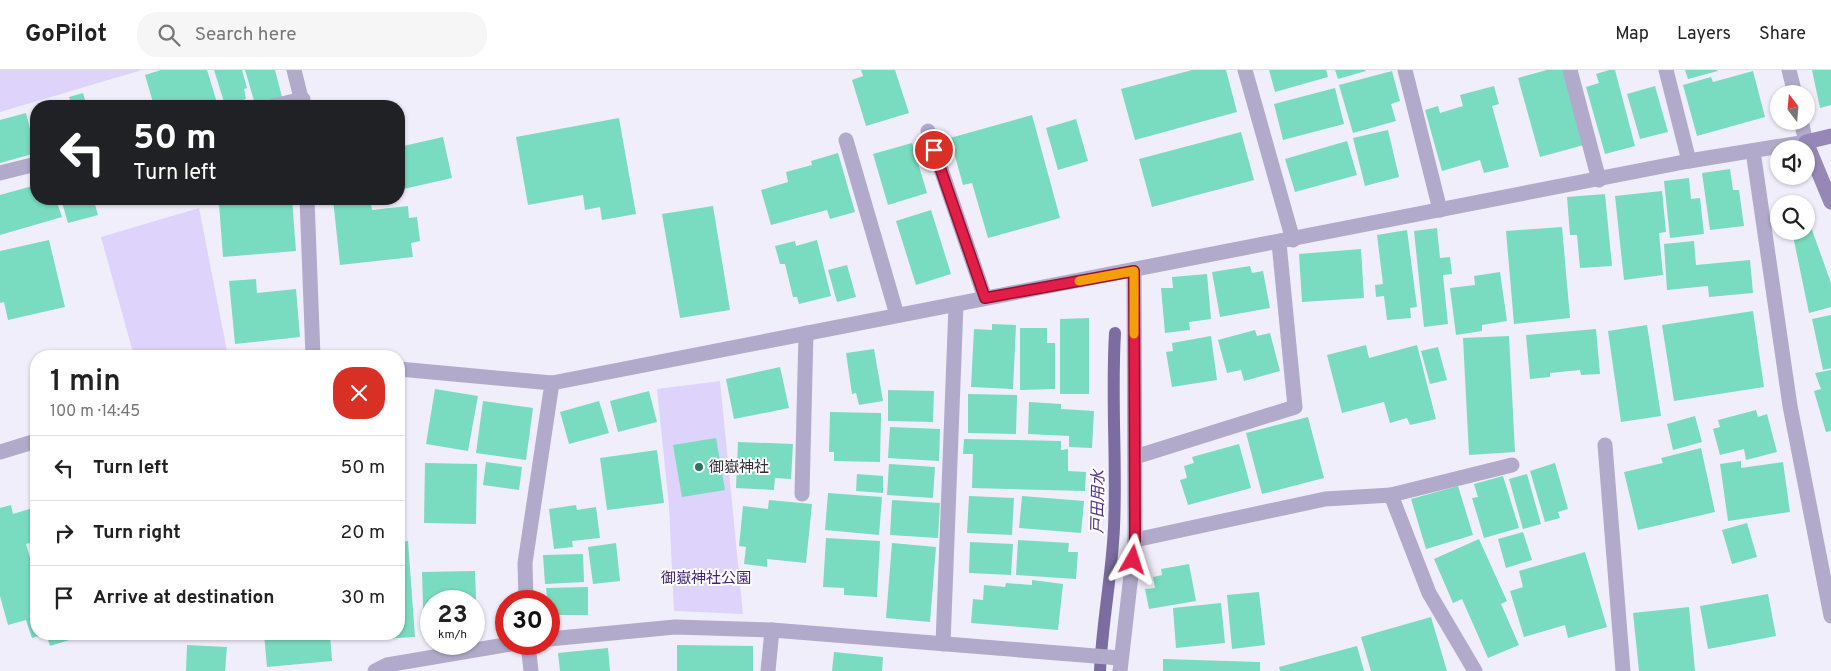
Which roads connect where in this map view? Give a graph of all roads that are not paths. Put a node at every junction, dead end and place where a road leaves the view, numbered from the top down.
1 (294, 70) edge
2 (1245, 70) edge
3 (1405, 70) edge
4 (1570, 70) edge
5 (1666, 70) edge
6 (1789, 70) edge
7 (1792, 85) edge
8 (302, 100) edge
9 (928, 132) dead end
10 (1831, 136) edge
11 (846, 140) dead end
12 (1814, 140) edge
13 (1770, 148) edge
14 (1753, 151) junction
15 (1689, 161) junction
16 (1815, 164) edge
17 (30, 166) edge
18 (0, 173) edge
19 (1599, 180) junction
20 (1831, 202) edge
21 (307, 205) edge
22 (1440, 210) junction
23 (1286, 241) junction
24 (1134, 271) junction
25 (985, 298) junction
26 (956, 305) junction
27 (897, 315) junction
28 (806, 332) junction
29 (313, 350) edge
30 (405, 370) edge
31 (552, 383) junction
32 (30, 443) edge
33 (1605, 446) dead end
34 (0, 452) edge
35 (1135, 457) junction
36 (1512, 464) dead end
37 (802, 494) dead end
38 (1391, 495) junction
39 (1135, 540) junction
40 (526, 590) edge
41 (1831, 616) edge
42 (772, 630) junction
43 (560, 638) edge
44 (943, 644) junction
45 (495, 647) edge
46 (529, 655) edge
47 (1120, 665) edge
48 (383, 669) edge
49 (531, 671) edge
50 (768, 671) edge
51 (1475, 671) edge
52 (1623, 671) edge

1 - 8 street
2 - 23 street
3 - 22 street
4 - 19 street
5 - 15 street
6 - 7 street
9 - 25 street
10 - 12 main road
11 - 27 street
13 - 14 street
14 - 15 street
14 - 41 street
15 - 19 street
16 - 20 main road
17 - 18 street
19 - 22 street
21 - 29 street
22 - 23 street
23 - 24 street
23 - 35 street
24 - 25 street
24 - 35 street
25 - 26 street
26 - 27 street
26 - 44 street
27 - 28 street
28 - 31 street
28 - 37 street
30 - 31 street
31 - 40 street
32 - 34 street
33 - 52 street
35 - 39 street
36 - 38 street
38 - 39 street
38 - 51 street
39 - 47 street
42 - 43 street
42 - 44 street
42 - 50 street
44 - 47 street
45 - 48 street
46 - 49 street

